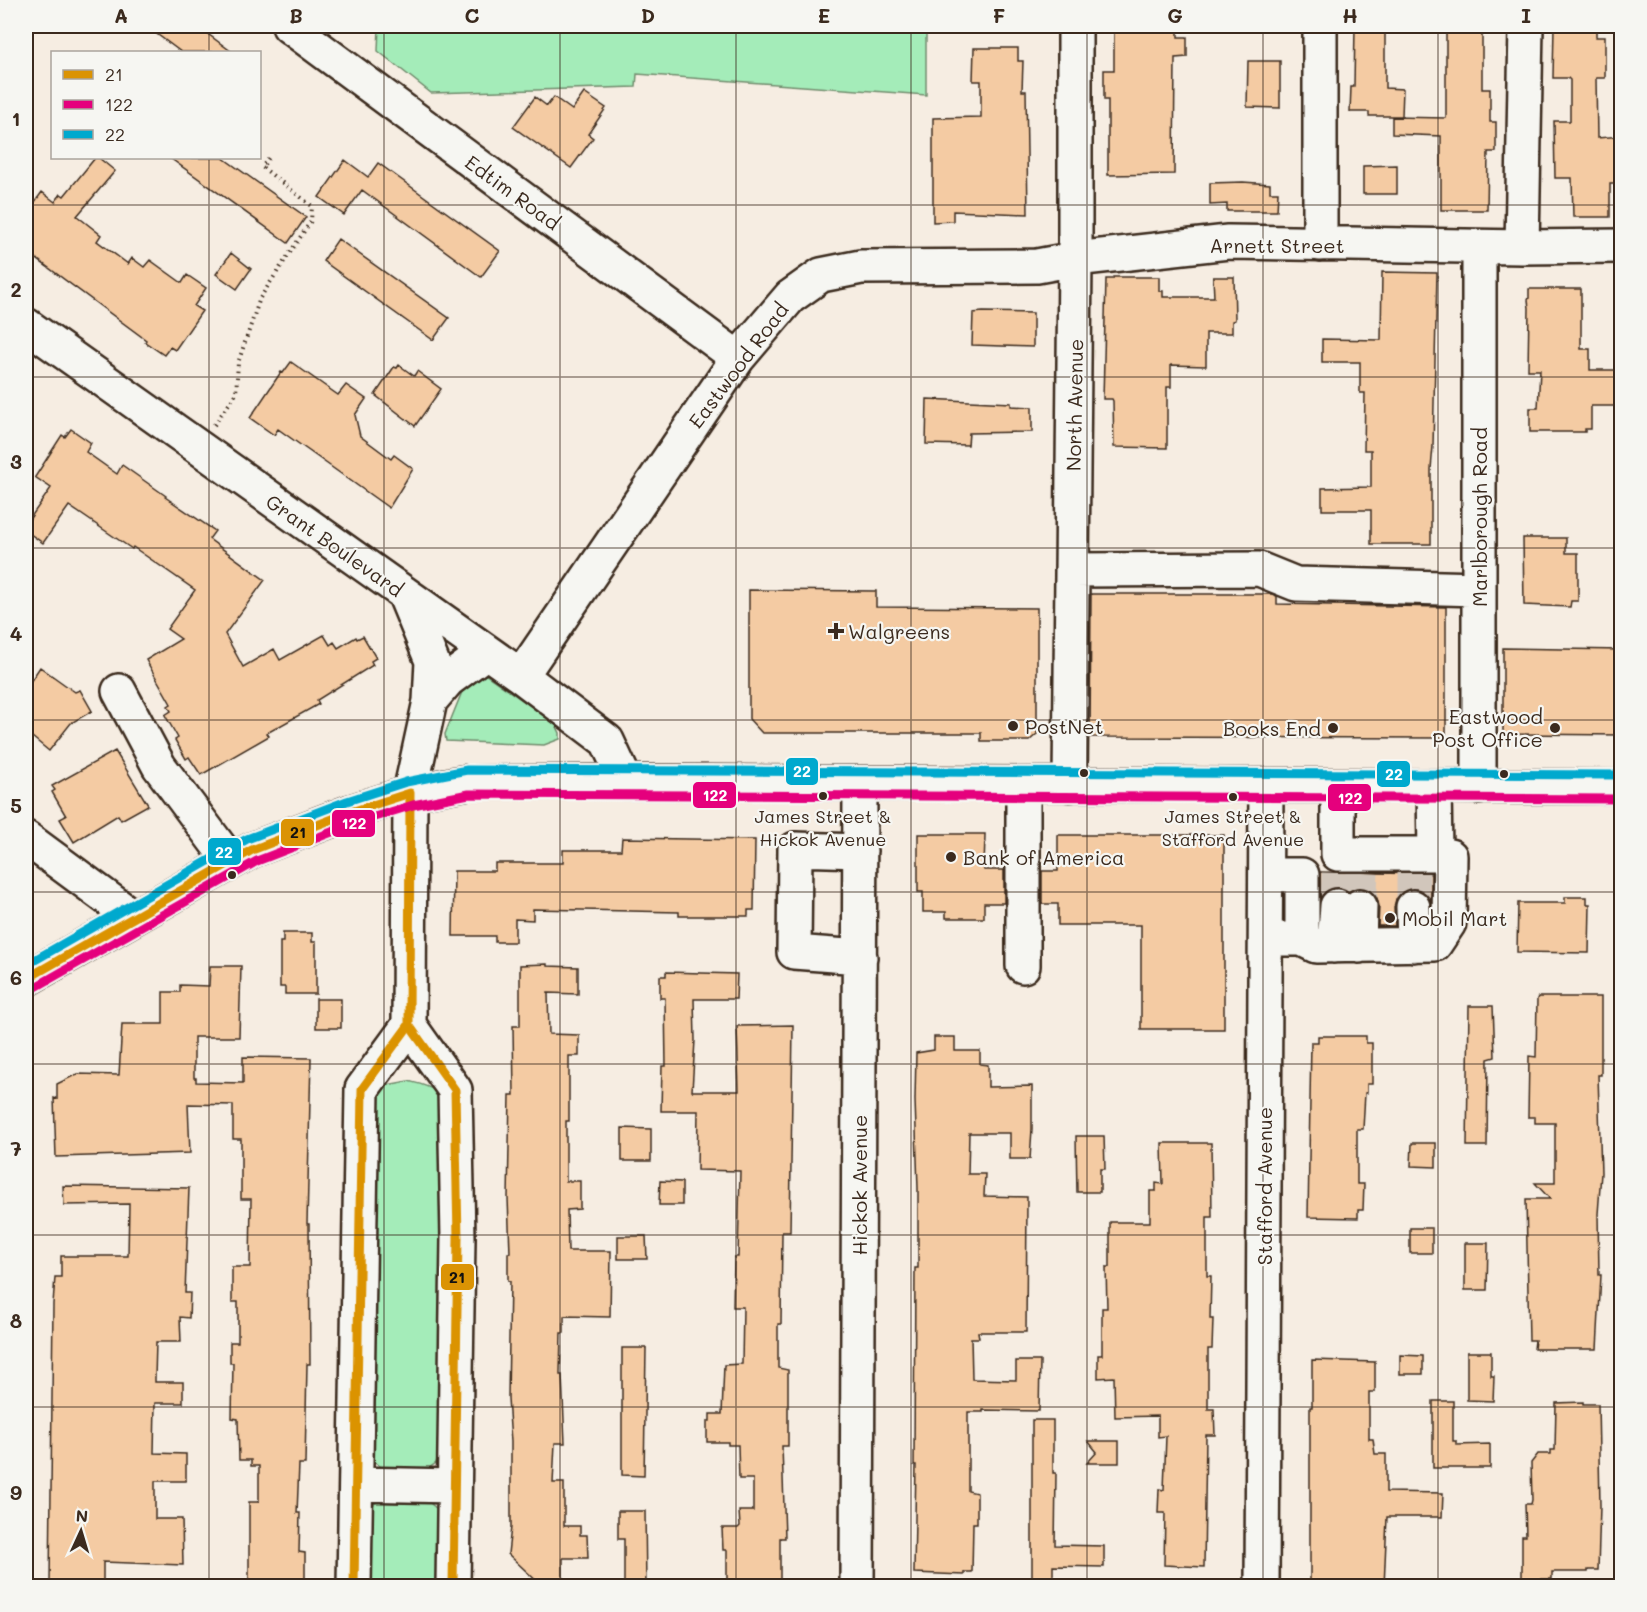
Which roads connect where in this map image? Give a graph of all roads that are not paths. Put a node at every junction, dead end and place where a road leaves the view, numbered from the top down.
1 (289, 26) edge
2 (1075, 26) edge
3 (1320, 26) edge
4 (1526, 26) edge
5 (1320, 244) junction
6 (1479, 246) junction
7 (1622, 246) edge
8 (1522, 247) junction
9 (1075, 259) junction
10 (26, 325) edge
11 (738, 358) junction
12 (1072, 570) junction
13 (1479, 589) junction
14 (404, 593) junction
15 (486, 652) junction
16 (521, 676) junction
17 (119, 691) dead end
18 (430, 701) junction
19 (626, 782) junction
20 (860, 784) junction
21 (1023, 785) junction
22 (1070, 785) junction
23 (1266, 786) junction
24 (1338, 786) junction
25 (1434, 786) junction
26 (1479, 787) junction
27 (1622, 787) edge
28 (410, 793) junction
29 (26, 838) edge
30 (860, 850) junction
31 (230, 861) junction
32 (1420, 861) junction
33 (1350, 863) junction
34 (1266, 875) junction
35 (1302, 875) junction
36 (1348, 906) tunnel mouth
37 (1413, 907) tunnel mouth
38 (133, 917) junction
39 (1266, 939) junction
40 (1302, 939) junction
41 (1414, 945) junction
42 (1347, 946) junction
43 (860, 957) junction
44 (1023, 966) dead end
45 (26, 979) edge
46 (409, 1025) junction
47 (356, 1484) junction
48 (454, 1486) junction
49 (354, 1587) edge
50 (453, 1587) edge
51 (857, 1587) edge
52 (1262, 1587) edge

1 - 11 street, Edtim Road
2 - 9 street, North Avenue
3 - 5 street
4 - 8 street
5 - 6 street, Arnett Street
5 - 9 street, Arnett Street
6 - 8 street, Arnett Street
6 - 13 street, Marlborough Road
7 - 8 street
9 - 11 street, Eastwood Road
9 - 12 street, North Avenue
10 - 14 street, Grant Boulevard
11 - 16 street, Eastwood Road
12 - 13 street
12 - 22 street, North Avenue
13 - 26 street, Marlborough Road
14 - 15 street, Grant Boulevard
14 - 18 street
15 - 16 street, Grant Boulevard
15 - 18 street
16 - 19 street, Grant Boulevard
17 - 31 street
18 - 28 street
19 - 20 street
19 - 28 street
20 - 21 street
20 - 30 street, Hickok Avenue
21 - 22 street
21 - 44 street
22 - 23 street
23 - 24 street
23 - 34 street, Stafford Avenue
24 - 25 street
24 - 33 street
25 - 26 street
25 - 32 street
26 - 27 street
28 - 31 street
28 - 46 street
29 - 38 street
30 - 43 street, Hickok Avenue
30 - 43 street
31 - 38 street
32 - 33 street
32 - 41 street
33 - 35 street
34 - 35 street
34 - 39 street, Stafford Avenue
35 - 40 street
36 - 42 street
37 - 41 street
38 - 45 street
39 - 40 street
39 - 52 street, Stafford Avenue
40 - 42 street
41 - 42 street
43 - 51 street, Hickok Avenue
46 - 47 street
46 - 48 street
47 - 48 street
47 - 49 street
48 - 50 street

